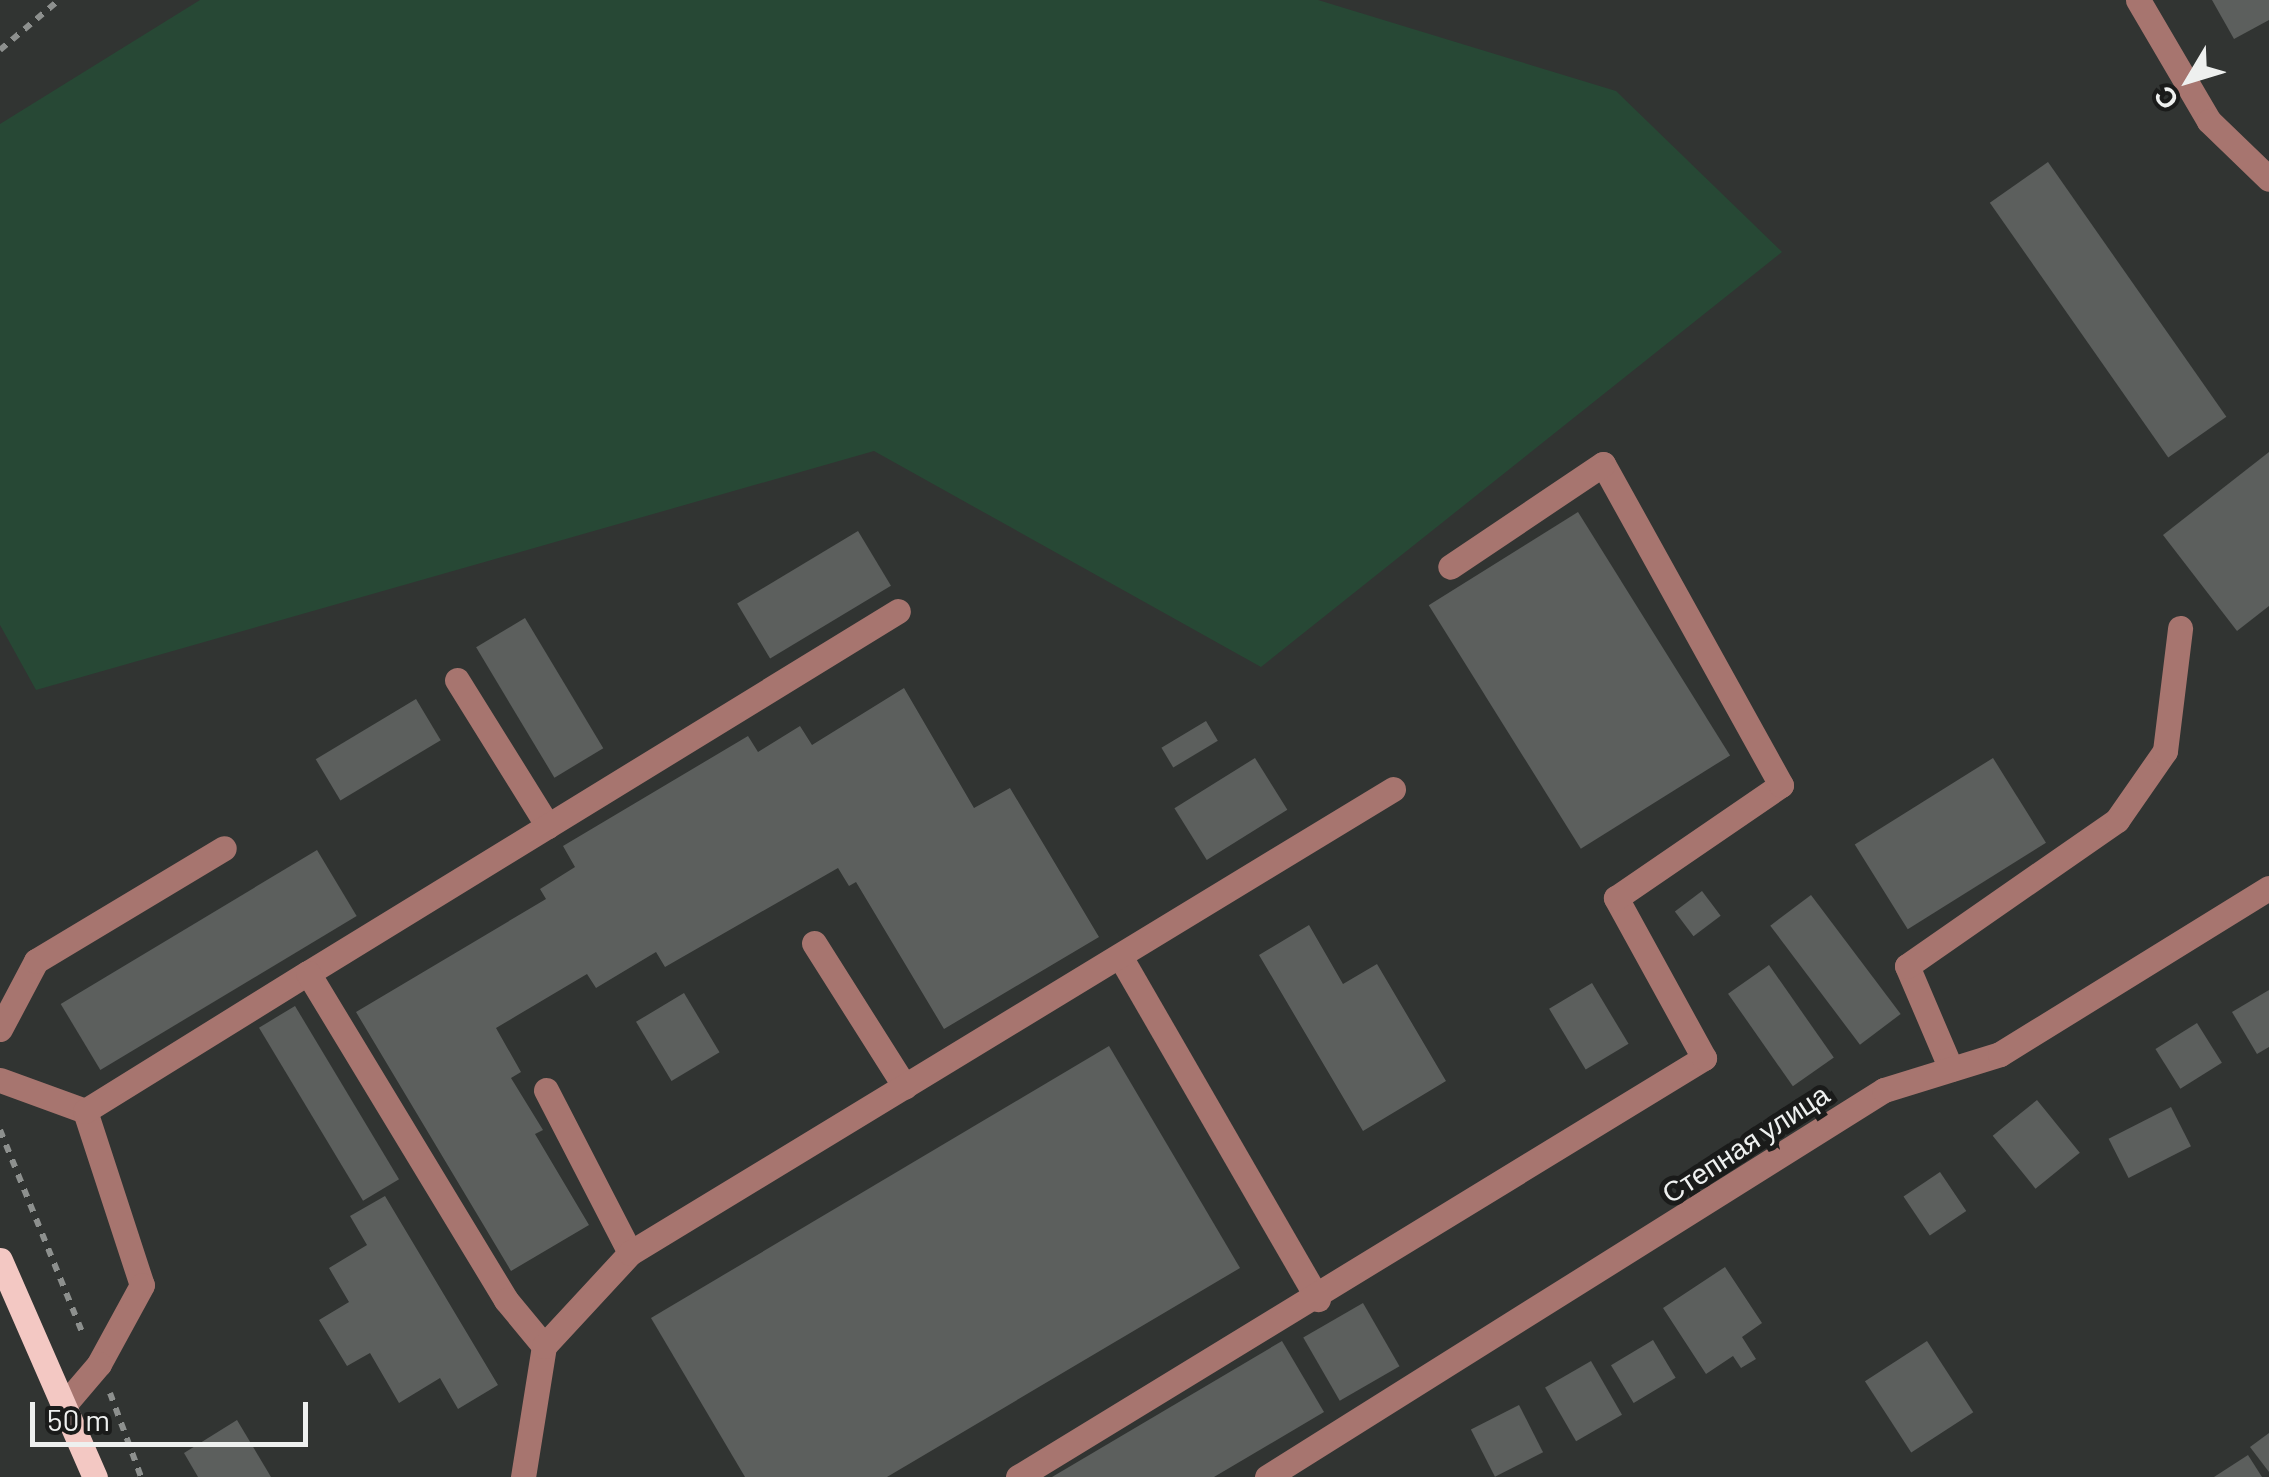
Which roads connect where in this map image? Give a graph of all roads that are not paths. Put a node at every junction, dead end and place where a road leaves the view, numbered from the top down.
1 (2138, 0) edge
2 (2269, 179) edge
3 (1450, 566) dead end
4 (898, 611) dead end
5 (2180, 628) dead end
6 (458, 680) dead end
7 (1393, 789) dead end
8 (548, 826) junction
9 (224, 848) dead end
10 (2269, 888) edge
11 (814, 943) dead end
12 (1121, 958) junction
13 (308, 973) junction
14 (0, 1029) edge
15 (1951, 1070) junction
16 (0, 1080) edge
17 (906, 1087) junction
18 (546, 1090) dead end
19 (85, 1112) junction
20 (630, 1253) junction
21 (0, 1260) edge
22 (1318, 1298) junction
23 (544, 1346) junction
24 (64, 1405) junction
25 (95, 1477) edge
26 (523, 1477) edge
27 (1018, 1477) edge
28 (1266, 1477) edge

1 - 2 street
3 - 22 street
4 - 8 street
5 - 15 street
6 - 8 street
7 - 12 street
8 - 13 street
9 - 14 street
10 - 15 street, Степная улица
11 - 17 street
12 - 17 street
12 - 22 street
13 - 19 street
13 - 23 street
15 - 28 street, Степная улица
16 - 19 street
17 - 20 street
18 - 20 street
19 - 24 street
20 - 23 street
21 - 24 main road
22 - 27 street
23 - 26 street
24 - 25 main road

